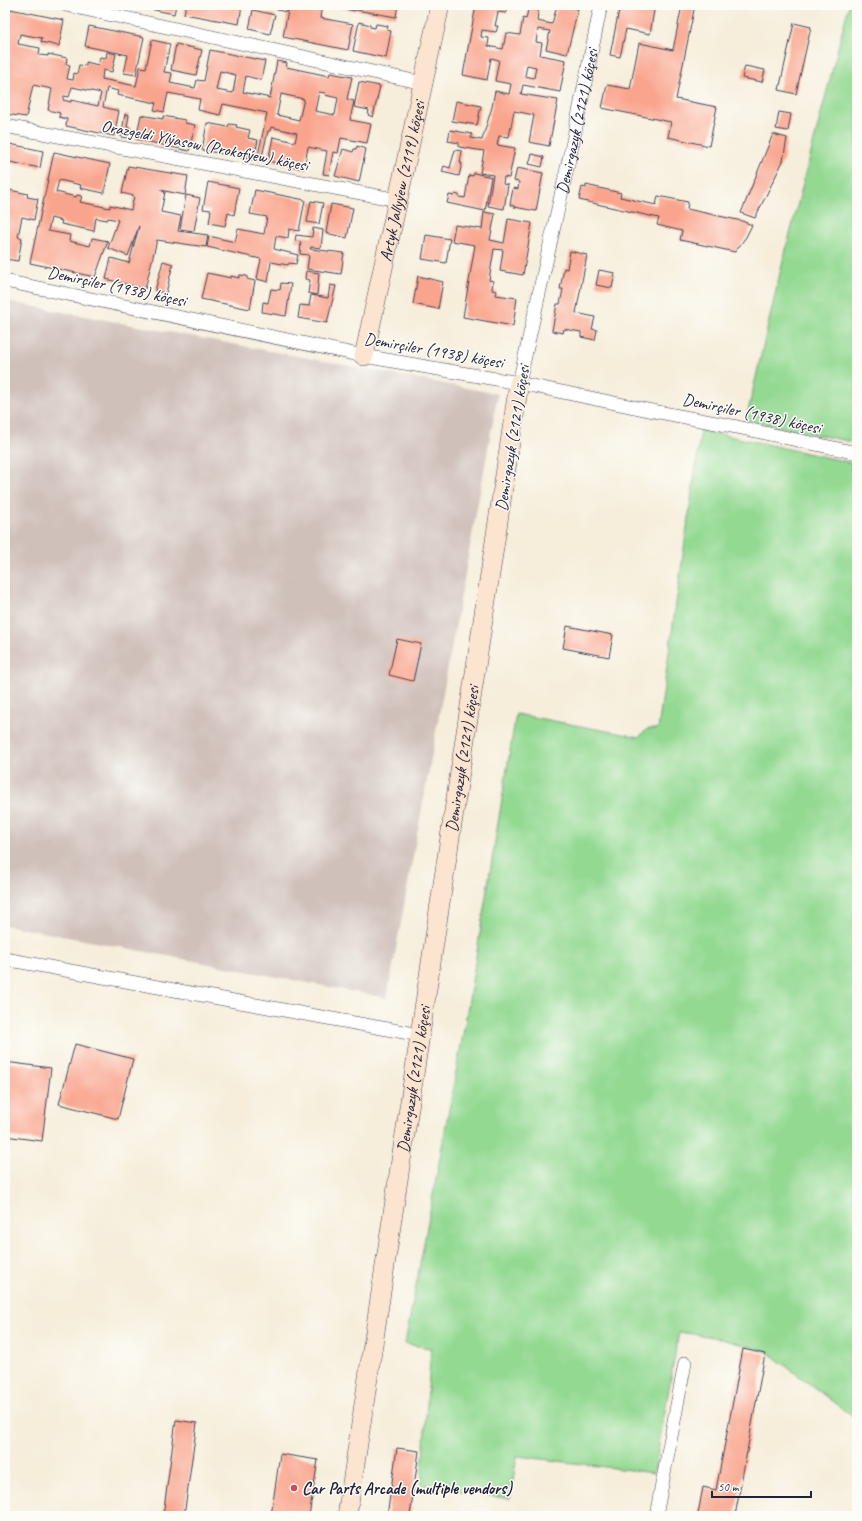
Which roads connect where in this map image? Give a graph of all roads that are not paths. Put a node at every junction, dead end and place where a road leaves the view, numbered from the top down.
1 (66, 5) edge
2 (440, 5) edge
3 (601, 5) edge
4 (423, 83) junction
5 (5, 126) edge
6 (398, 200) junction
7 (5, 281) edge
8 (364, 356) junction
9 (519, 383) junction
10 (857, 453) edge
11 (5, 958) edge
12 (420, 1035) junction
13 (685, 1363) dead end
14 (347, 1516) edge
15 (656, 1516) edge

1 - 4 street
2 - 4 street, Artyk Jallyýew (2119) köçesi
3 - 9 street, Demirgazyk (2121) köçesi
4 - 6 street, Artyk Jallyýew (2119) köçesi
5 - 6 street, Orazgeldi Ylýasow (Prokofýew) köçesi
6 - 8 street, Artyk Jallyýew (2119) köçesi
7 - 8 street, Demirçiler (1938) köçesi
8 - 9 street, Demirçiler (1938) köçesi
9 - 10 street, Demirçiler (1938) köçesi
9 - 12 street, Demirgazyk (2121) köçesi
11 - 12 street
12 - 14 street, Demirgazyk (2121) köçesi
13 - 15 street

